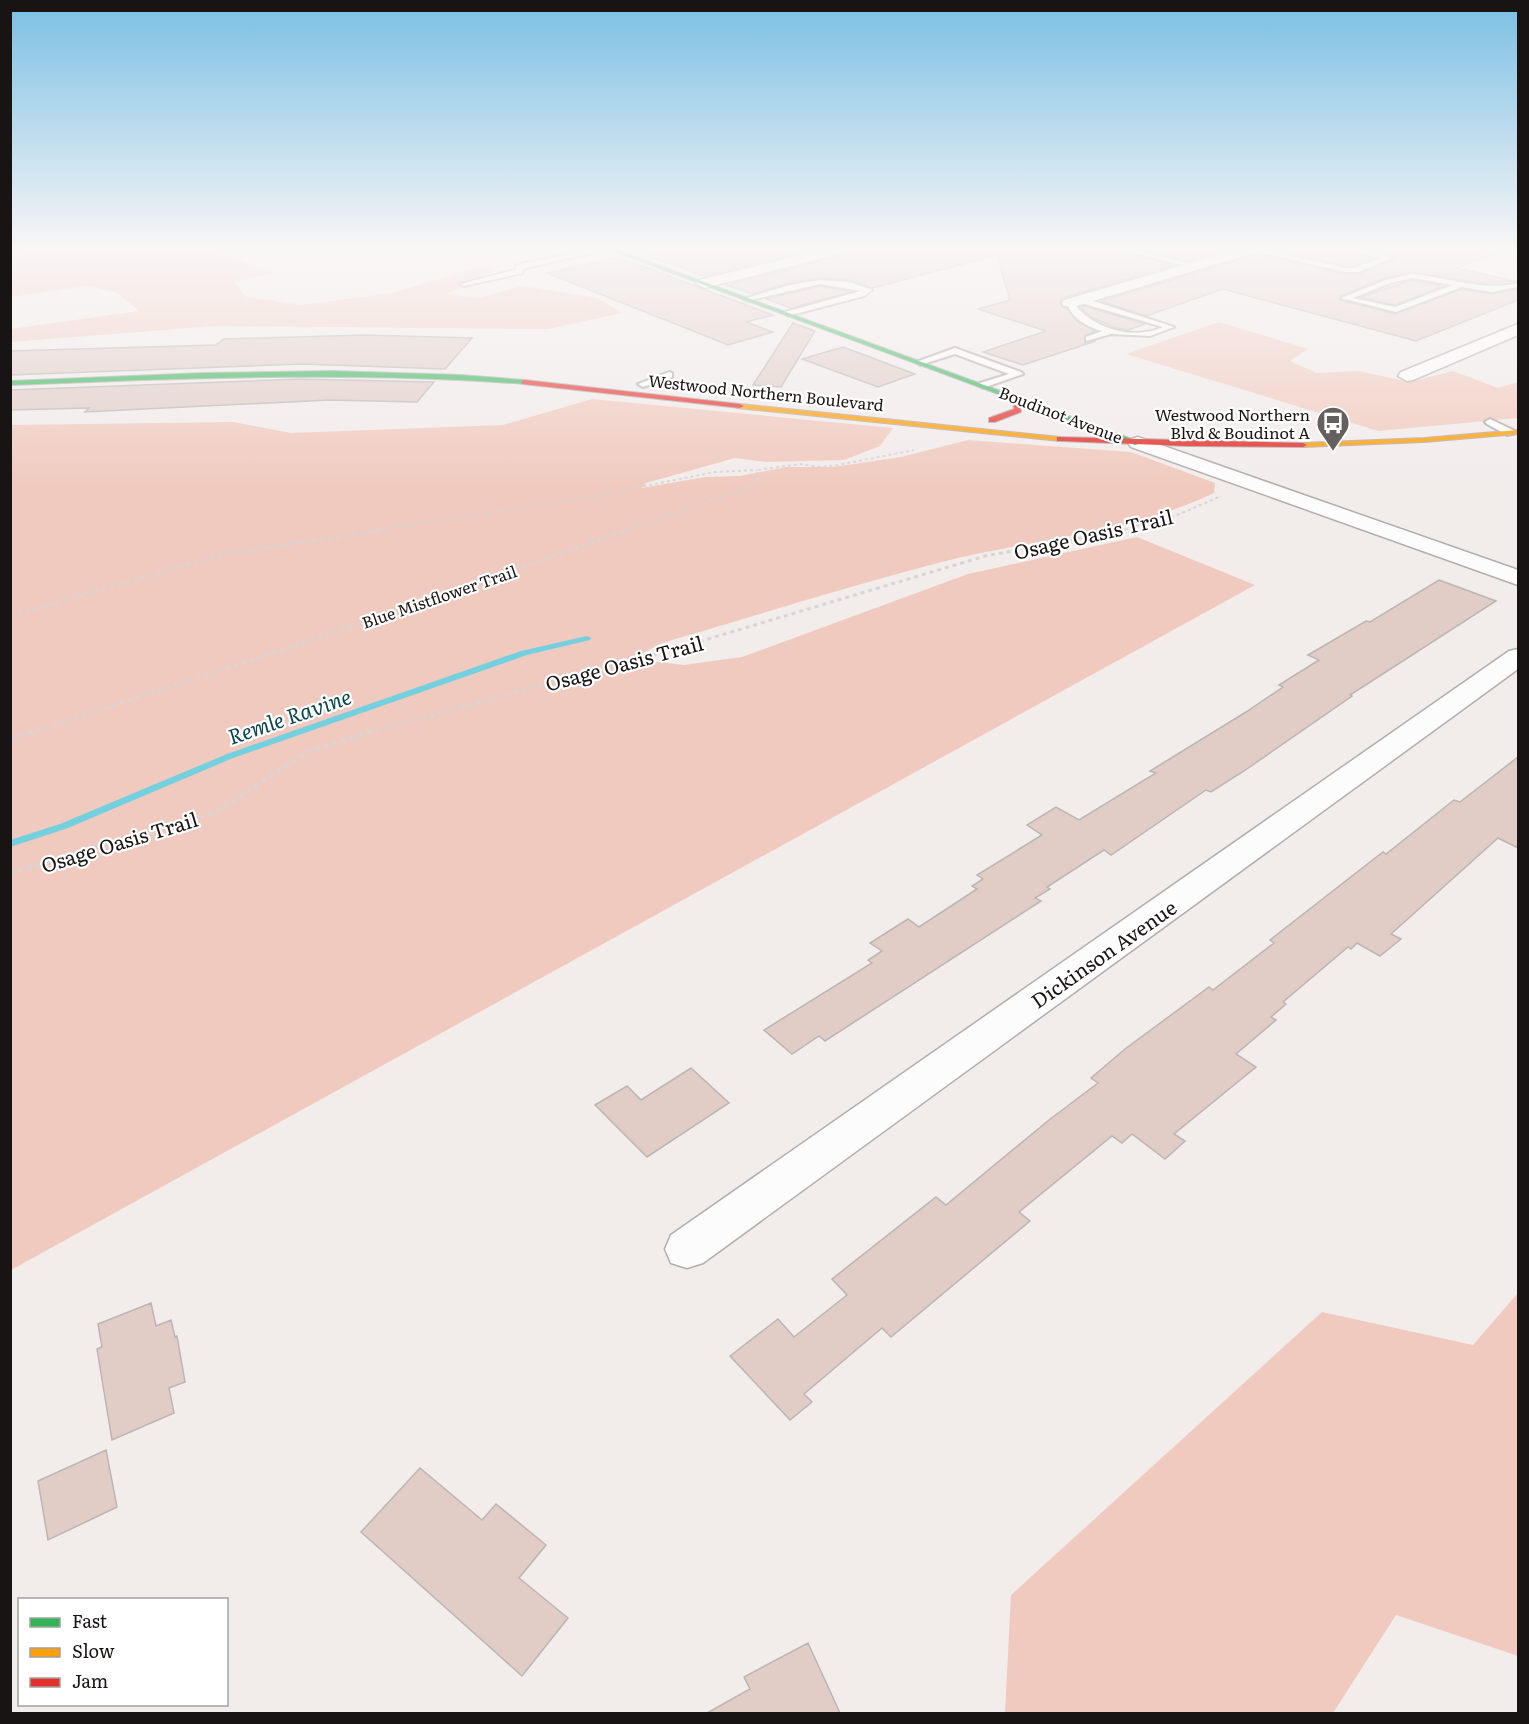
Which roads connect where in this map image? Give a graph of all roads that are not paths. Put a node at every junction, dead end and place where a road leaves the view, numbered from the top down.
1 (825, 327) edge
2 (1106, 327) edge
3 (1168, 327) edge
4 (1518, 329) edge
5 (1113, 330) junction
6 (1089, 339) dead end
7 (920, 362) junction
8 (206, 368) junction
9 (10, 374) edge
10 (669, 375) dead end
11 (1407, 376) dead end
12 (195, 377) junction
13 (10, 383) edge
14 (643, 384) junction
15 (983, 385) junction
16 (631, 394) junction
17 (1015, 396) junction
18 (1518, 418) edge
19 (992, 420) junction
20 (1490, 422) junction
21 (1098, 428) junction
22 (1515, 432) edge
23 (1138, 443) junction
24 (1518, 578) edge
25 (1518, 657) edge
26 (687, 1249) dead end

1 - 7 main road, Boudinot Avenue
2 - 5 lane
3 - 5 lane
4 - 11 street
5 - 6 lane
7 - 15 main road, Boudinot Avenue
7 - 15 lane
8 - 9 main road, Westwood Northern Boulevard
8 - 12 lane
8 - 14 main road, Westwood Northern Boulevard
10 - 14 lane
12 - 13 main road, Westwood Northern Boulevard
12 - 16 main road, Westwood Northern Boulevard
14 - 16 main road
14 - 19 main road, Westwood Northern Boulevard
15 - 17 main road, Boudinot Avenue
16 - 23 main road, Westwood Northern Boulevard
17 - 19 main road
17 - 21 main road, Boudinot Avenue
18 - 20 main road, Westwood Northern Boulevard
19 - 21 main road, Westwood Northern Boulevard
20 - 21 main road, Westwood Northern Boulevard
20 - 22 lane
21 - 23 main road, Boudinot Avenue
22 - 23 main road, Westwood Northern Boulevard
23 - 24 street, Boudinot Avenue
25 - 26 street, Dickinson Avenue

